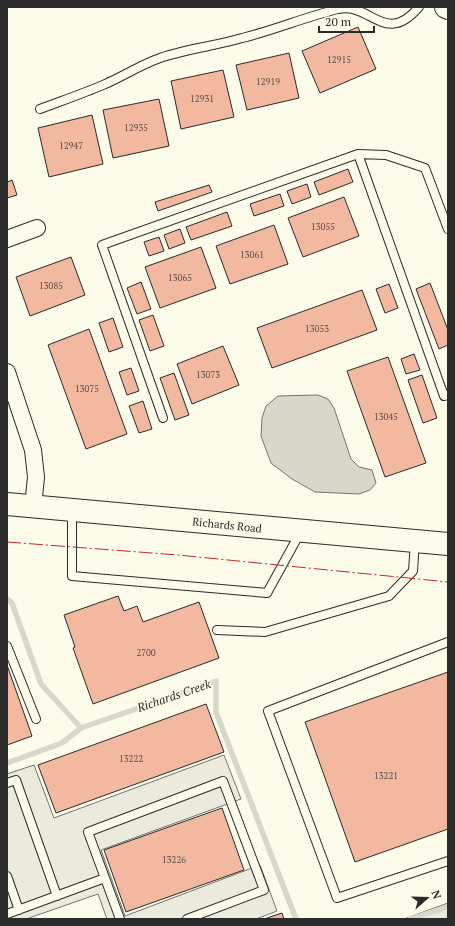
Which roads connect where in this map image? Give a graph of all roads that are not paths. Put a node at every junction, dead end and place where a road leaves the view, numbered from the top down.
1 (419, 7) edge
2 (40, 109) dead end
3 (358, 154) junction
4 (37, 228) dead end
5 (448, 229) edge
6 (7, 239) edge
7 (7, 372) edge
8 (448, 395) edge
9 (163, 418) dead end
10 (7, 504) edge
11 (33, 507) junction
12 (72, 510) junction
13 (301, 532) junction
14 (415, 542) junction
15 (448, 544) edge
16 (217, 630) dead end
17 (448, 642) edge
18 (7, 646) edge
19 (36, 719) dead end
20 (7, 783) edge
21 (448, 861) edge
22 (7, 876) edge
23 (105, 878) junction
24 (57, 896) junction
25 (19, 910) junction
26 (7, 914) edge
27 (120, 919) edge
28 (187, 919) edge

1 - 2 lane
3 - 5 lane
3 - 8 lane
3 - 9 lane
4 - 6 street
7 - 11 street
10 - 11 main road, Richards Road
11 - 12 main road, Richards Road
12 - 13 main road, Richards Road
12 - 13 lane
13 - 14 main road, Richards Road
14 - 15 main road, Richards Road
14 - 16 lane
17 - 21 lane
18 - 19 lane
20 - 24 lane
22 - 25 lane
23 - 24 lane
23 - 27 lane
23 - 28 lane
24 - 25 lane
25 - 26 lane

